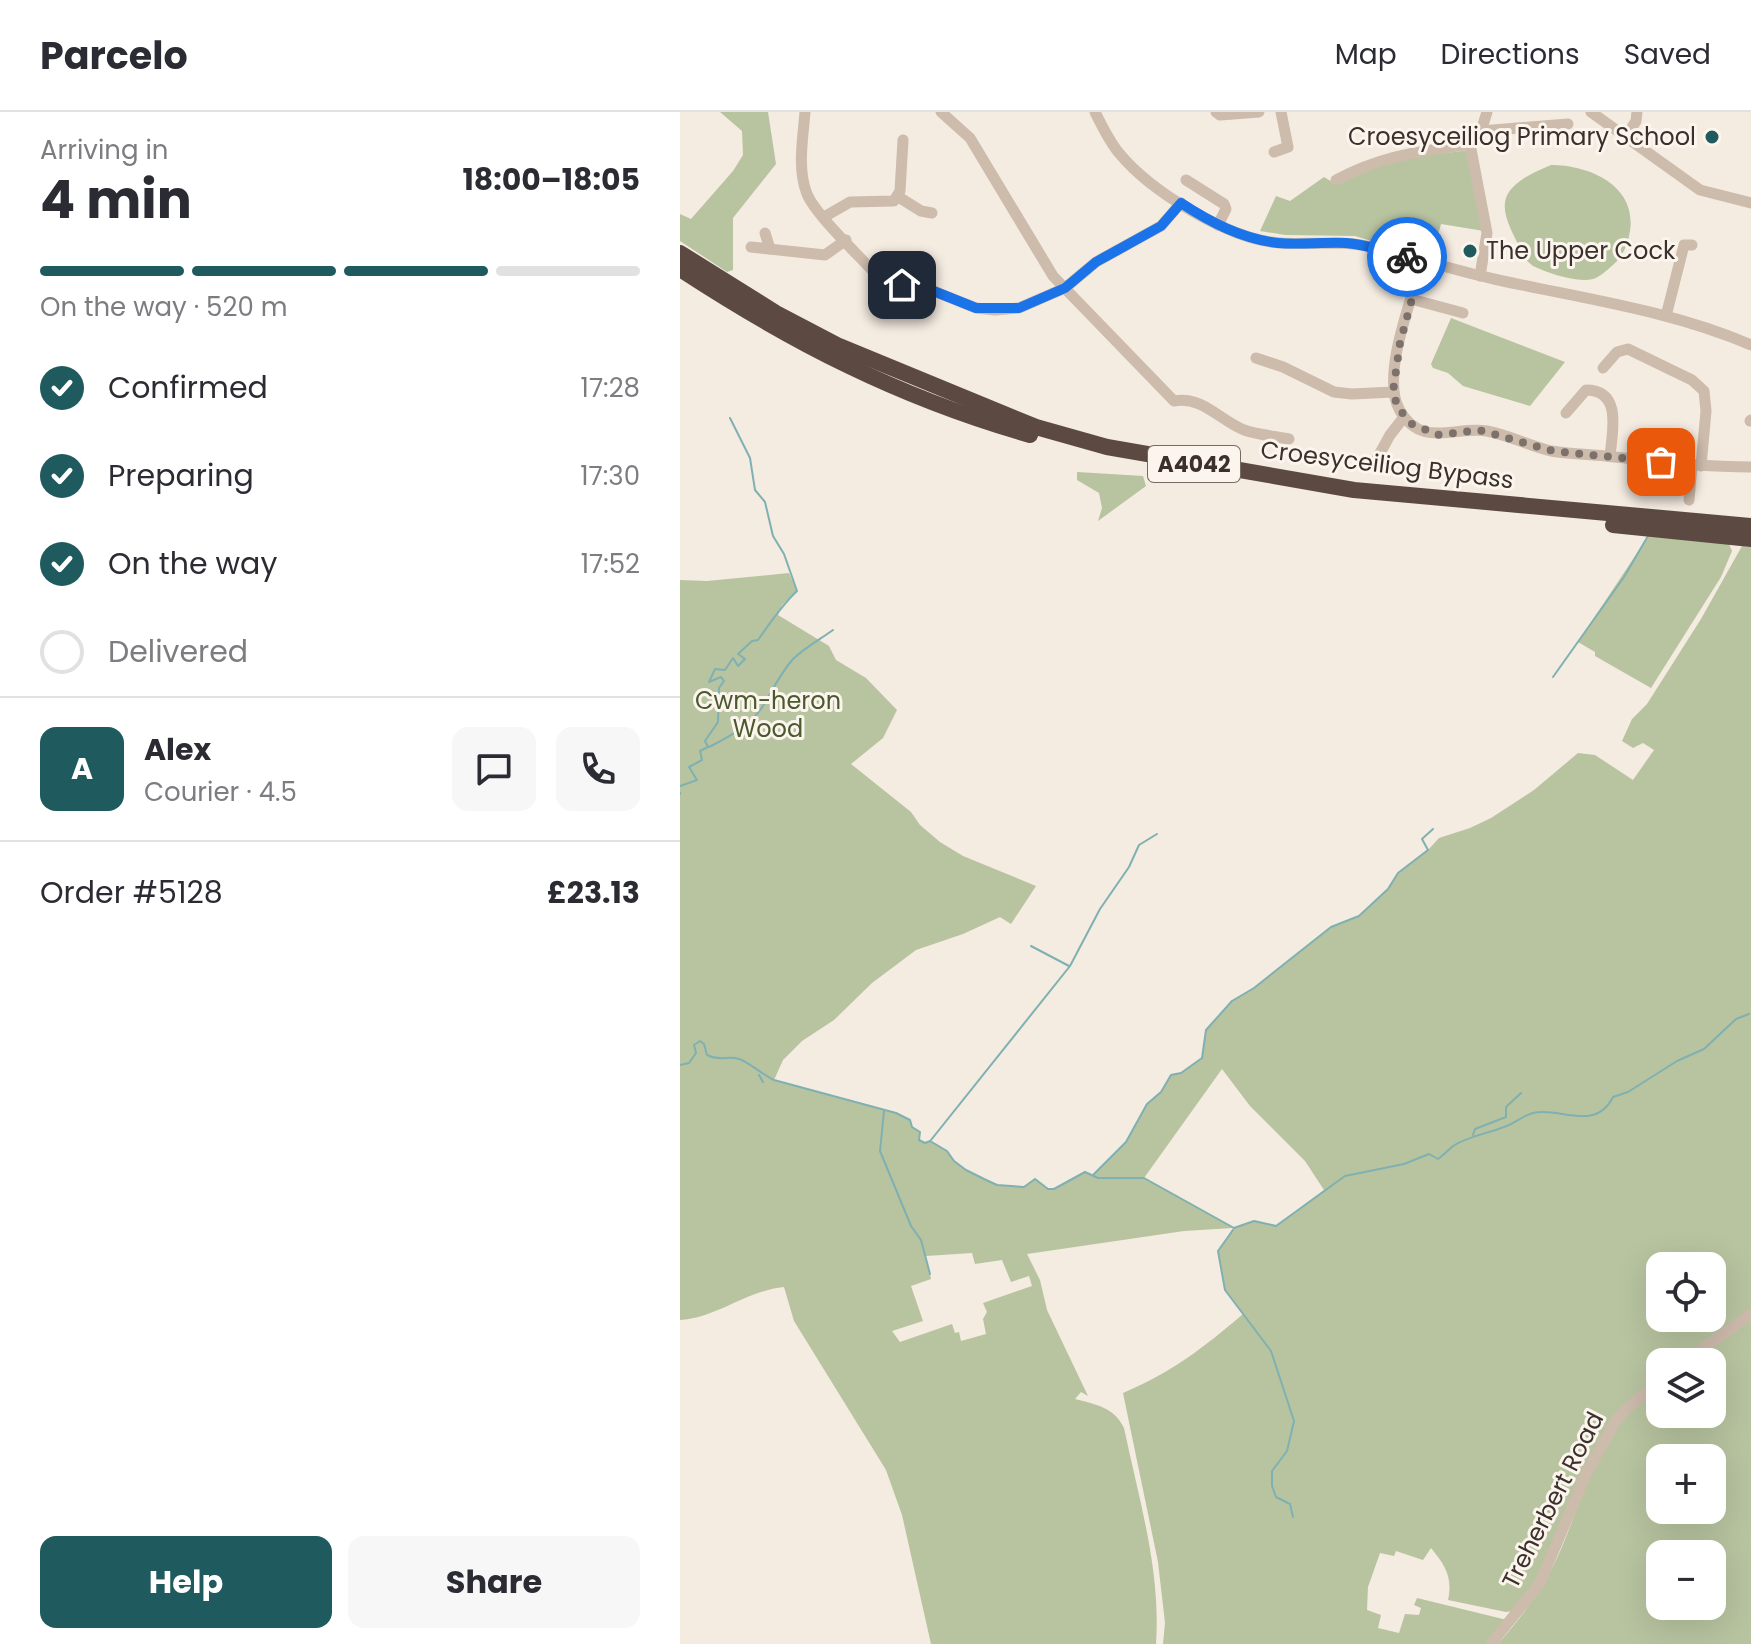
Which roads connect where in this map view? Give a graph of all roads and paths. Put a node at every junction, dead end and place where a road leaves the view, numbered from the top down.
1 (805, 112) edge
2 (941, 112) edge
3 (1095, 112) edge
4 (1216, 112) edge
5 (1259, 112) edge
6 (1281, 112) edge
7 (1487, 112) edge
8 (1591, 112) edge
9 (1637, 112) edge
10 (1568, 124) dead end
11 (1481, 131) junction
12 (1626, 137) junction
13 (903, 140) dead end
14 (1470, 144) junction
15 (1274, 152) dead end
16 (1186, 180) dead end
17 (1336, 180) dead end
18 (897, 196) junction
19 (1181, 203) junction
20 (1751, 203) edge
21 (932, 213) dead end
22 (824, 217) junction
23 (1218, 225) junction
24 (765, 233) dead end
25 (846, 240) junction
26 (1692, 245) dead end
27 (751, 247) dead end
28 (770, 249) junction
29 (680, 253) edge
30 (1422, 262) junction
31 (680, 269) edge
32 (1480, 276) junction
33 (882, 281) dead end
34 (902, 285) dead end
35 (1065, 288) junction
36 (1411, 299) junction
37 (1463, 313) dead end
38 (1666, 316) junction
39 (1751, 345) edge
40 (1256, 358) dead end
41 (1608, 368) dead end
42 (1393, 392) junction
43 (1572, 410) dead end
44 (1404, 417) junction
45 (1289, 439) dead end
46 (1610, 456) junction
47 (1374, 464) dead end
48 (1697, 466) junction
49 (1751, 467) edge
50 (1689, 500) dead end
51 (1751, 526) edge
52 (1751, 539) edge
53 (1751, 1314) edge
54 (1704, 1348) edge
55 (1646, 1392) edge
56 (1491, 1644) edge

1 - 22 street
2 - 35 street
3 - 19 street
4 - 5 street
6 - 15 street
7 - 11 street
8 - 12 street
9 - 12 street
10 - 11 street
11 - 14 street
12 - 20 street
13 - 18 street
14 - 17 street
14 - 32 street
16 - 23 street
18 - 21 street
18 - 22 street
19 - 23 street
19 - 35 street
22 - 25 street
23 - 30 street
24 - 28 street
25 - 28 street
25 - 33 street
26 - 38 street
27 - 28 street
29 - 51 highway, Croesyceiliog Bypass / A4042
30 - 32 street
30 - 36 street
31 - 52 highway, Croesyceiliog Bypass / A4042
32 - 38 street
34 - 35 street
35 - 45 street
36 - 37 street
36 - 42 street
38 - 39 street
40 - 42 street
41 - 48 street
42 - 44 street
43 - 46 street
44 - 46 street
44 - 47 street
46 - 48 street
48 - 49 street
48 - 50 street
53 - 54 street
55 - 56 street, Treherbert Road

